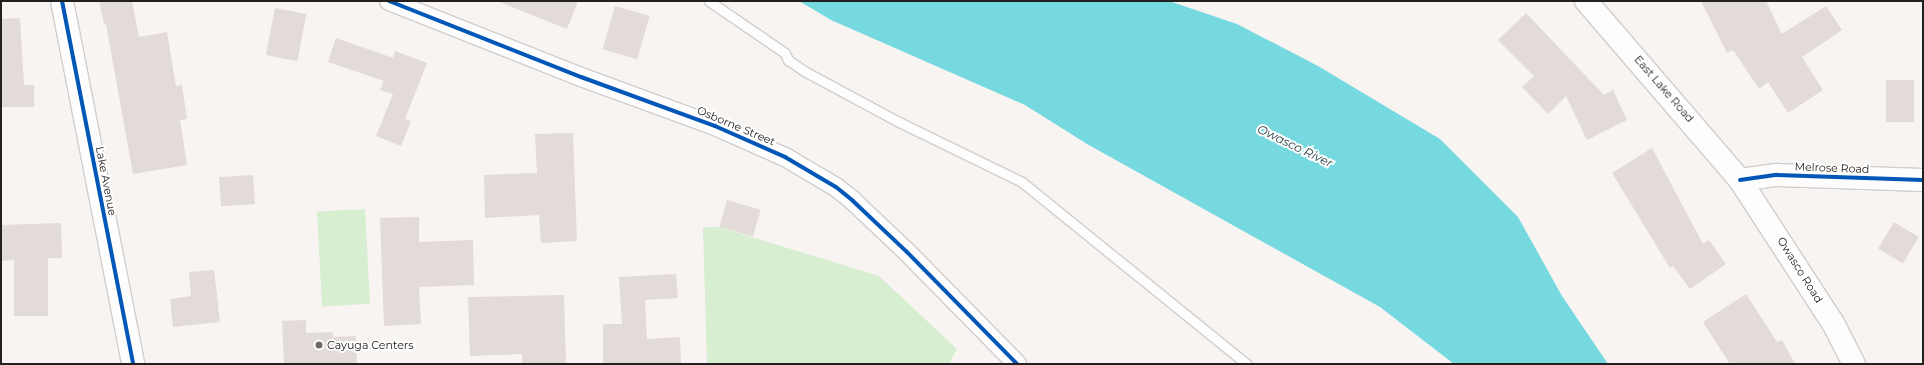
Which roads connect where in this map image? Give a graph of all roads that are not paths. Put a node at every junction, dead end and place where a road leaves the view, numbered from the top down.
1 (62, 1) edge
2 (389, 1) edge
3 (709, 1) edge
4 (1586, 1) edge
5 (1740, 180) junction
6 (1923, 180) edge
7 (133, 364) edge
8 (1017, 364) edge
9 (1247, 364) edge
10 (1854, 364) edge

1 - 7 street, Lake Avenue
2 - 8 street, Osborne Street
3 - 9 lane
4 - 5 street, East Lake Road
5 - 6 street, Melrose Road
5 - 10 street, Owasco Road

